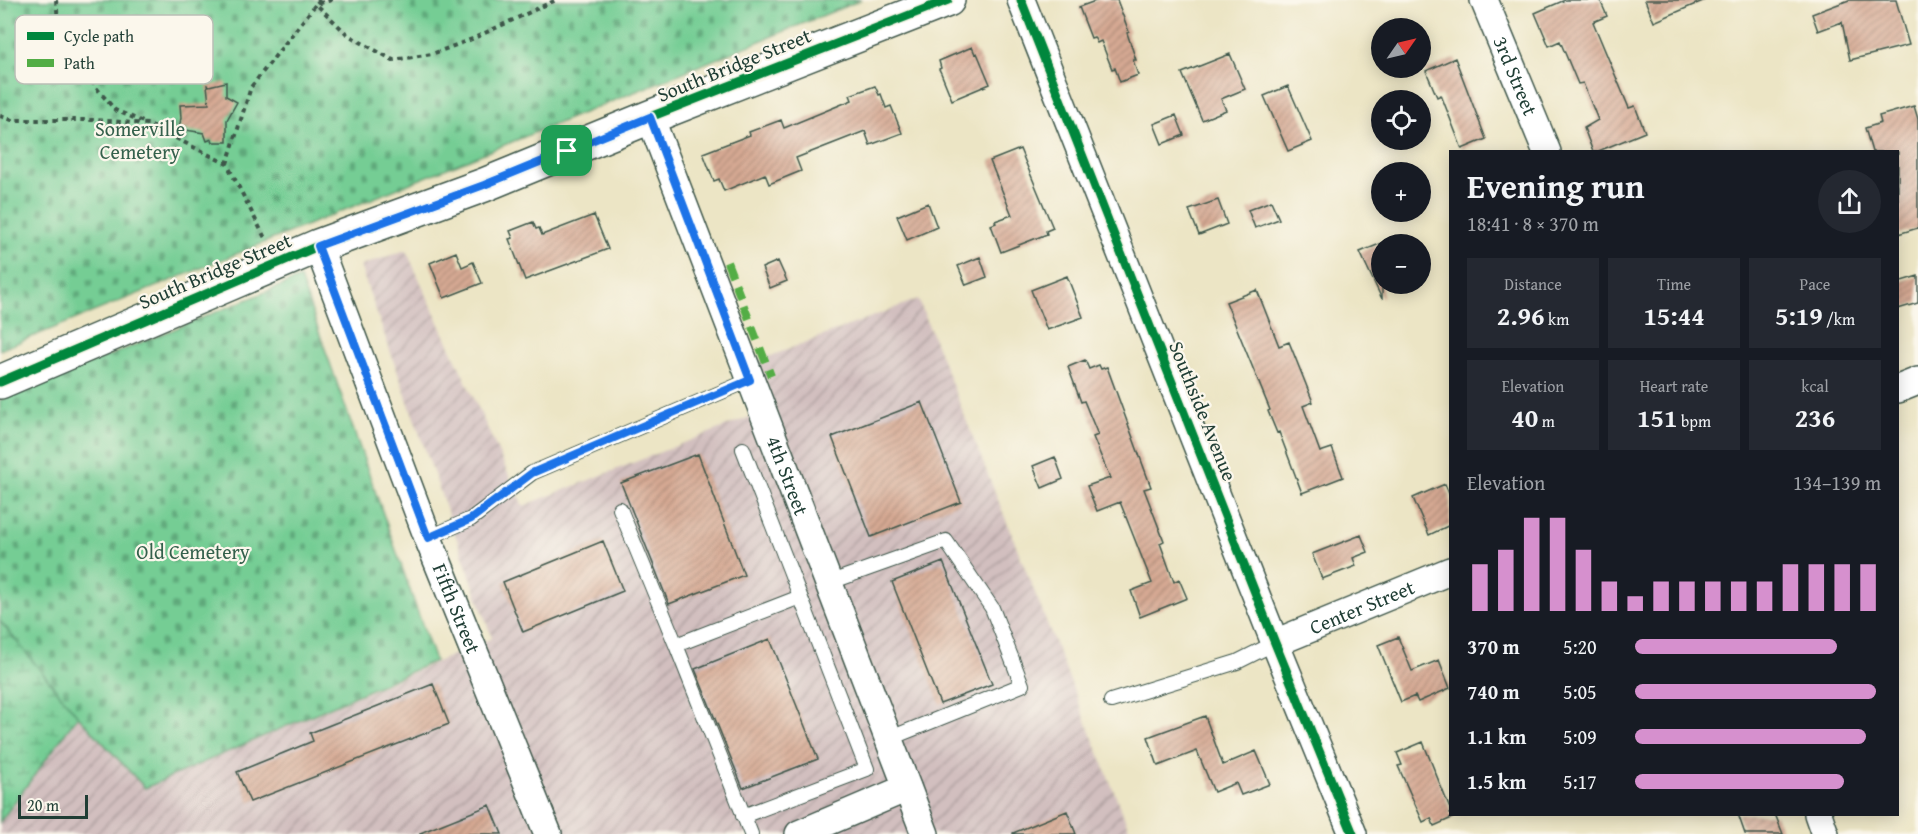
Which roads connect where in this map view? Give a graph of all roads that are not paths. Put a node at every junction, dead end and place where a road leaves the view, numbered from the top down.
1 (948, 0) edge
2 (1021, 0) edge
3 (1484, 0) edge
4 (650, 117) junction
5 (1547, 150) edge
6 (318, 246) junction
7 (750, 380) junction
8 (1918, 381) edge
9 (0, 382) edge
10 (1899, 389) edge
11 (743, 449) dead end
12 (620, 509) dead end
13 (428, 538) junction
14 (1449, 571) edge
15 (828, 583) junction
16 (800, 597) junction
17 (1275, 643) junction
18 (676, 645) junction
19 (1111, 700) dead end
20 (888, 739) junction
21 (907, 788) junction
22 (743, 816) junction
23 (1819, 816) edge
24 (548, 834) edge
25 (751, 834) edge
26 (799, 834) edge
27 (925, 834) edge
28 (1353, 834) edge
29 (1825, 834) edge

1 - 4 street, South Bridge Street
2 - 17 street, Southside Avenue
3 - 5 street, 3rd Street
4 - 6 street, South Bridge Street
4 - 7 street, 4th Street
6 - 9 street, South Bridge Street
6 - 13 street, Fifth Street
7 - 13 lane
7 - 15 street, 4th Street
8 - 10 street
11 - 16 lane
12 - 18 lane
13 - 24 street, Fifth Street
14 - 17 street, Center Street
15 - 20 street, 4th Street
15 - 20 lane
16 - 18 lane
16 - 22 lane
17 - 19 lane
17 - 28 street, Southside Avenue
18 - 22 lane
20 - 21 street, 4th Street
21 - 26 street
21 - 27 street, 4th Street
22 - 25 lane
23 - 29 street

